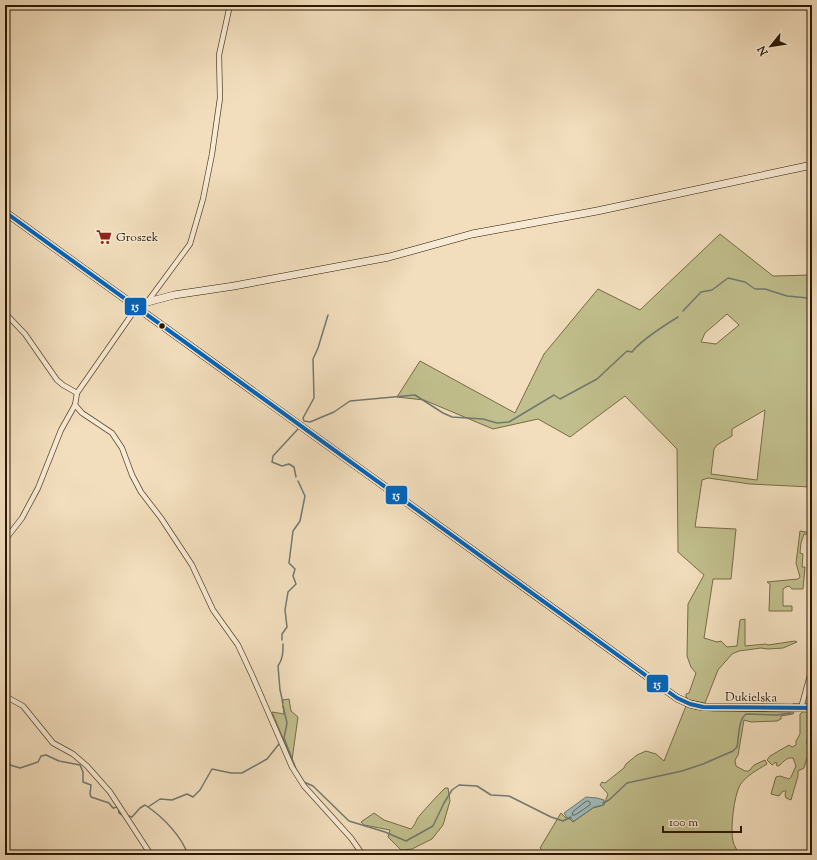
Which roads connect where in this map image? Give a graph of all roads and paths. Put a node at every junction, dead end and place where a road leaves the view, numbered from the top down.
1 (230, 5) edge
2 (812, 165) edge
3 (5, 212) edge
4 (148, 301) junction
5 (138, 307) junction
6 (5, 313) edge
7 (77, 393) junction
8 (75, 405) junction
9 (5, 540) edge
10 (812, 668) edge
11 (5, 696) edge
12 (801, 708) junction
13 (812, 708) edge
14 (151, 855) edge
15 (363, 855) edge

1 - 4 street
2 - 4 main road
3 - 5 main road
4 - 5 main road
5 - 7 street
5 - 12 main road, Dukielska
6 - 7 street
7 - 8 street
8 - 9 street
8 - 15 street
10 - 12 street
11 - 14 street
12 - 13 main road, Dukielska

